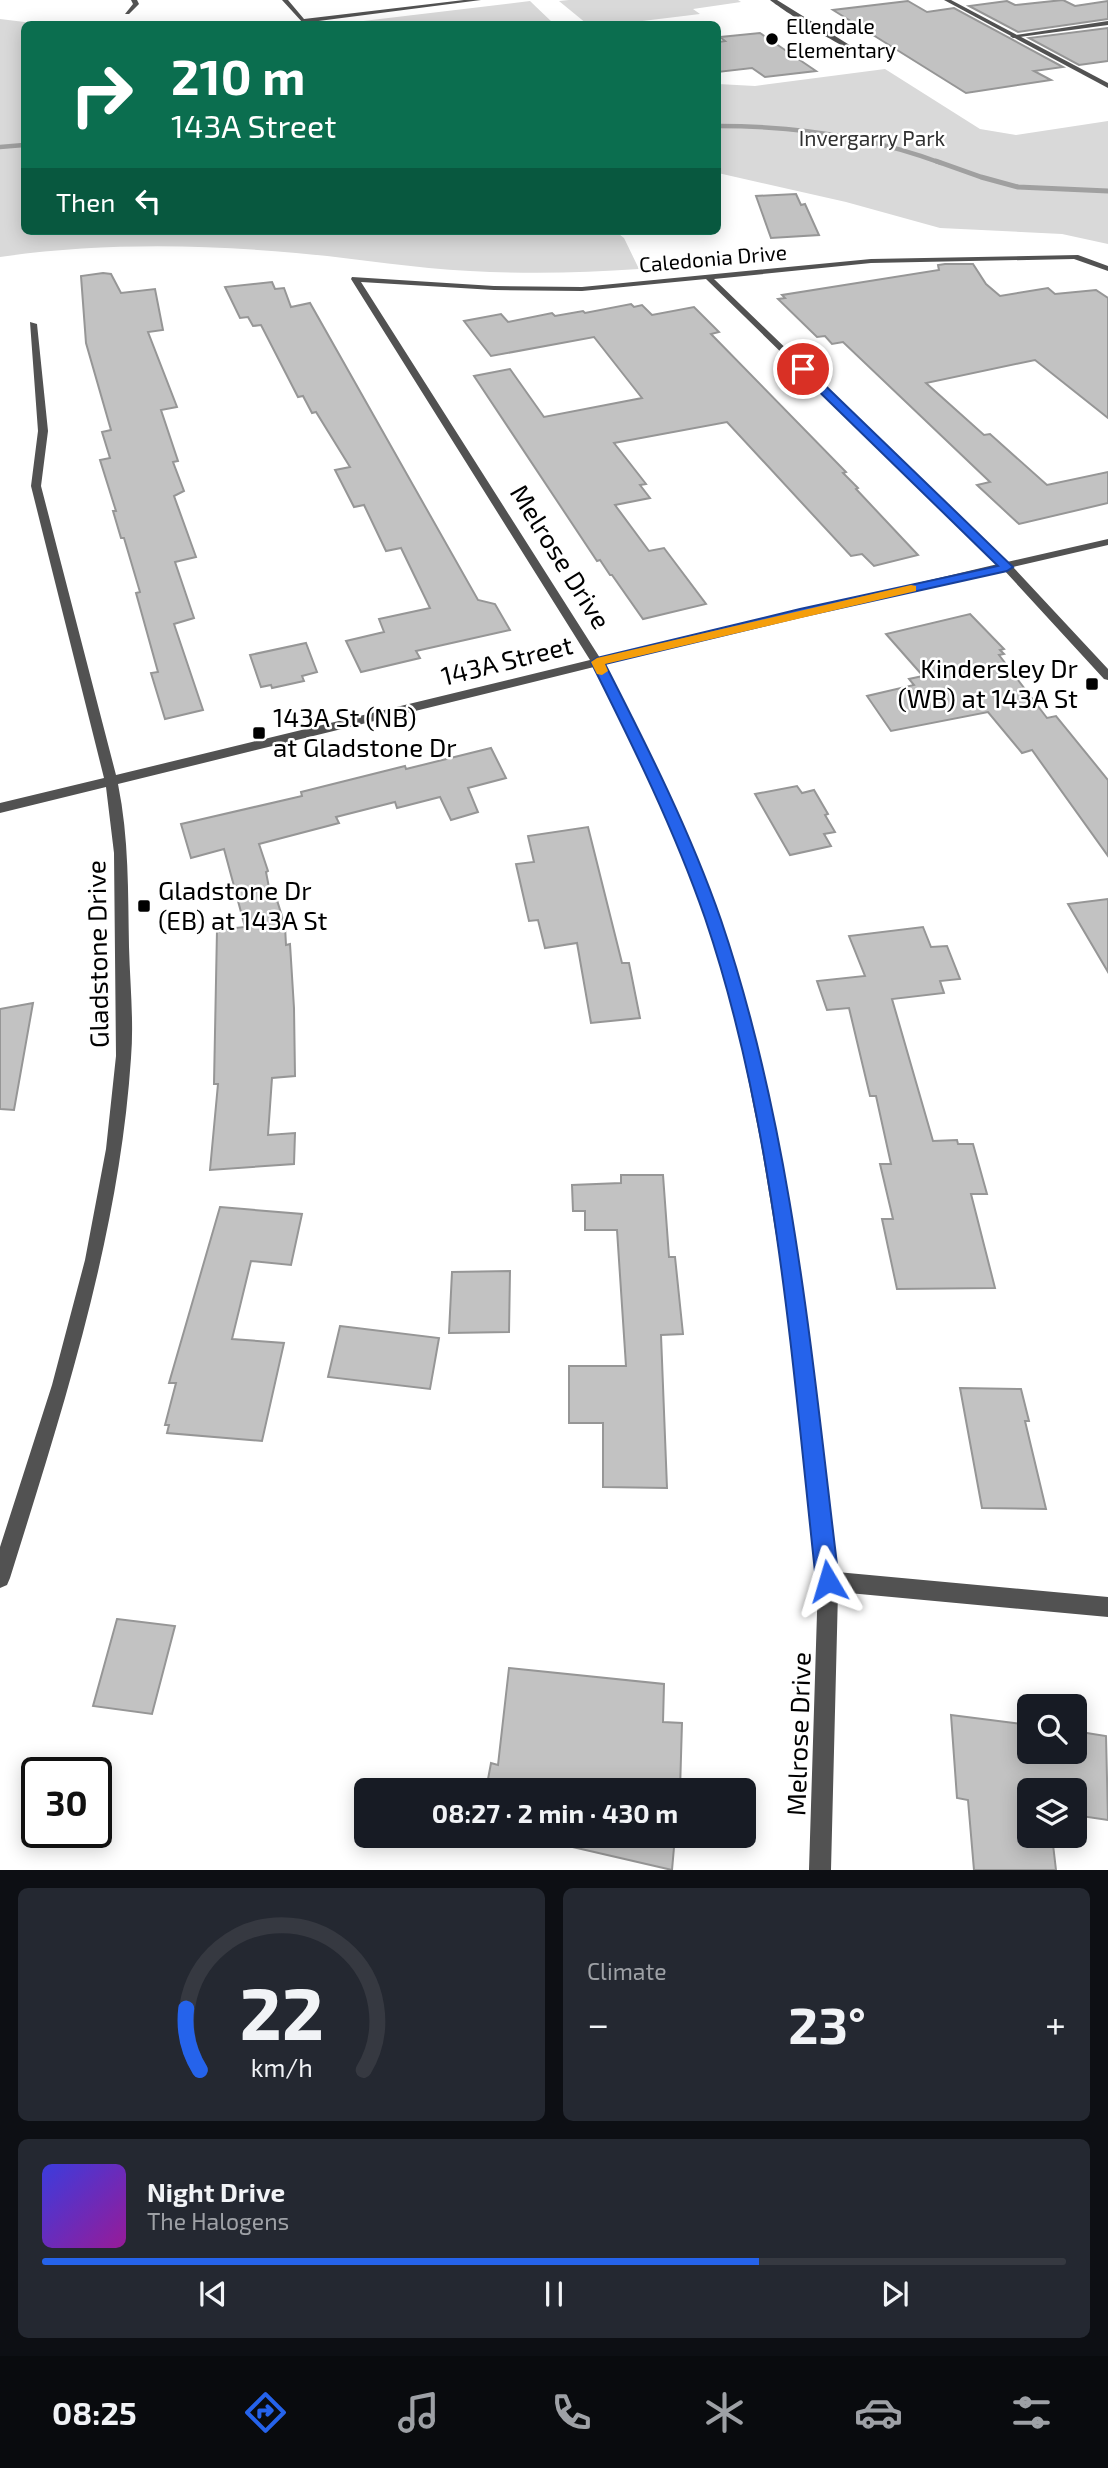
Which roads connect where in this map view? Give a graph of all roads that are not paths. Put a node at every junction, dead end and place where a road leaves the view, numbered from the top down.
1 (134, 0) edge
2 (285, 0) edge
3 (478, 0) edge
4 (773, 0) edge
5 (947, 0) edge
6 (127, 13) dead end
7 (1108, 23) edge
8 (1013, 36) junction
9 (875, 60) dead end
10 (1108, 86) edge
11 (1108, 269) edge
12 (708, 277) junction
13 (355, 279) joint
14 (33, 324) dead end
15 (1108, 542) edge
16 (1007, 567) junction
17 (597, 662) junction
18 (1108, 676) edge
19 (113, 781) junction
20 (0, 808) edge
21 (0, 1578) edge
22 (828, 1581) junction
23 (1108, 1606) edge
24 (820, 1870) edge

1 - 6 street
2 - 3 street
4 - 9 street
5 - 8 street
7 - 8 street
8 - 10 street
11 - 12 street, Caledonia Drive
12 - 13 street, Caledonia Drive
12 - 16 street
13 - 17 street, Melrose Drive
14 - 19 street, Gladstone Drive
15 - 16 street, 143A Street
16 - 17 street, 143A Street
16 - 18 street
17 - 19 street, 143A Street
17 - 22 street, Melrose Drive
19 - 20 street, 143A Street
19 - 21 street, Gladstone Drive
22 - 23 street
22 - 24 street, Melrose Drive

